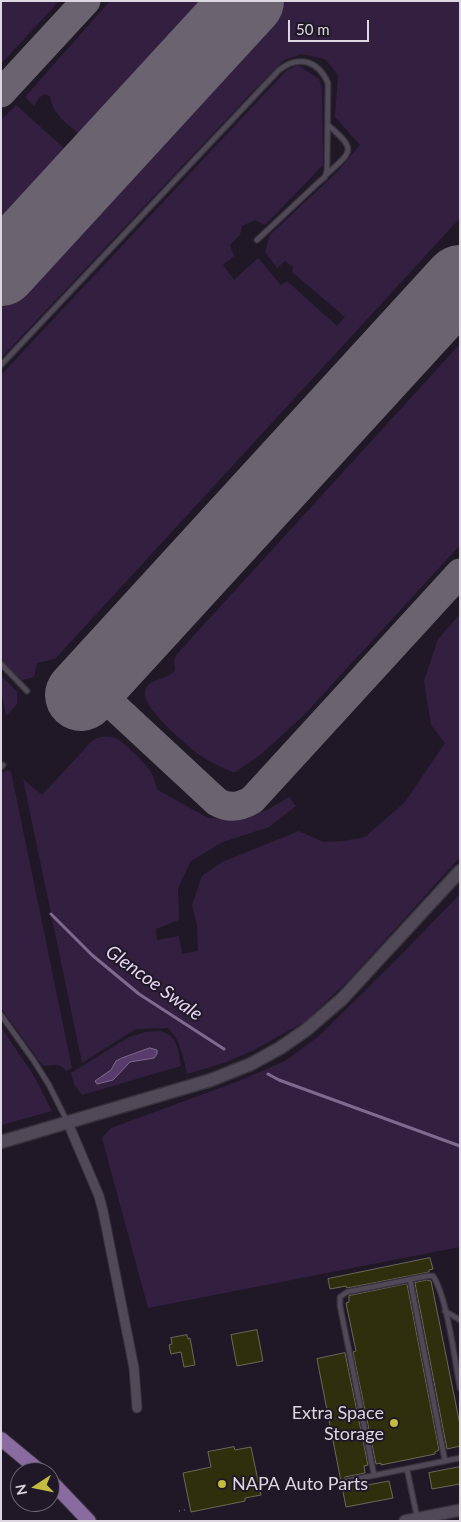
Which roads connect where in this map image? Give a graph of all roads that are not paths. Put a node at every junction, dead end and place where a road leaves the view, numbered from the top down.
1 (328, 126) junction
2 (325, 176) junction
3 (257, 240) dead end
4 (1, 365) edge
5 (1, 664) edge
6 (27, 691) dead end
7 (460, 871) edge
8 (1, 1015) edge
9 (68, 1123) junction
10 (1, 1142) edge
11 (410, 1279) junction
12 (445, 1311) junction
13 (460, 1320) edge
14 (460, 1388) edge
15 (137, 1408) dead end
16 (1, 1438) edge
17 (460, 1458) edge
18 (445, 1461) junction
19 (29, 1462) edge
20 (407, 1469) junction
21 (374, 1475) junction
22 (346, 1481) dead end
23 (60, 1490) edge
24 (460, 1510) edge
25 (417, 1520) edge
26 (90, 1521) edge
27 (405, 1521) edge

1 - 2 lane
1 - 2 lane
1 - 4 lane
2 - 3 lane
5 - 6 lane
7 - 9 main road
8 - 9 lane
9 - 10 main road
9 - 15 street
11 - 12 lane
11 - 18 lane
11 - 21 lane
12 - 13 lane
12 - 14 lane
16 - 19 main road
17 - 18 lane
18 - 20 lane
20 - 21 lane
20 - 25 lane
21 - 22 lane
23 - 26 main road
24 - 25 street
25 - 27 street

